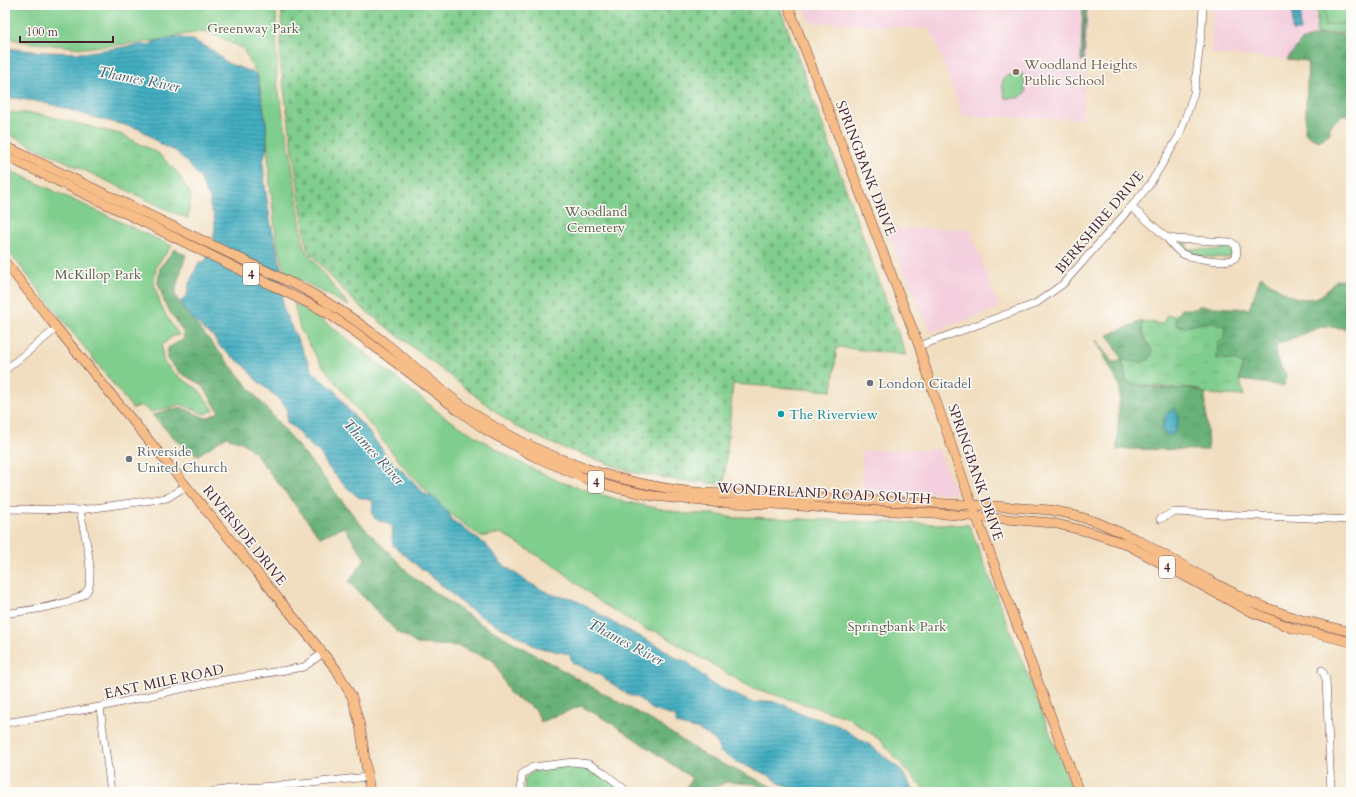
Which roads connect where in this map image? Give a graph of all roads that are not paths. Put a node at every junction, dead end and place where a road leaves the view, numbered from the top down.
1 (788, 5) edge
2 (1203, 5) edge
3 (5, 146) edge
4 (5, 156) edge
5 (1131, 207) junction
6 (1166, 237) junction
7 (5, 262) edge
8 (326, 307) junction
9 (57, 328) junction
10 (920, 346) junction
11 (5, 370) edge
12 (186, 486) junction
13 (972, 505) junction
14 (5, 509) edge
15 (80, 510) junction
16 (976, 516) junction
17 (1160, 519) dead end
18 (1351, 520) edge
19 (5, 614) edge
20 (1351, 632) edge
21 (1351, 642) edge
22 (323, 653) junction
23 (1322, 670) dead end
24 (100, 707) junction
25 (5, 723) edge
26 (368, 776) junction
27 (111, 792) edge
28 (211, 792) edge
29 (370, 792) edge
30 (522, 792) edge
31 (628, 792) edge
32 (1079, 792) edge
33 (1331, 792) edge

1 - 10 main road, SPRINGBANK DRIVE
2 - 5 street, BERKSHIRE DRIVE
3 - 8 main road
4 - 8 main road, 4
5 - 6 street
5 - 10 street, BERKSHIRE DRIVE
6 - 6 street
7 - 9 main road, RIVERSIDE DRIVE
8 - 13 main road, WONDERLAND ROAD SOUTH / 4
8 - 16 main road, WONDERLAND ROAD SOUTH / 4
9 - 11 street
9 - 12 main road, RIVERSIDE DRIVE
10 - 13 main road, SPRINGBANK DRIVE
12 - 15 street
12 - 22 main road, RIVERSIDE DRIVE
13 - 16 main road, SPRINGBANK DRIVE
13 - 20 main road, WONDERLAND ROAD SOUTH / 4
14 - 15 street
15 - 19 street
16 - 21 main road, WONDERLAND ROAD SOUTH / 4
16 - 32 main road, SPRINGBANK DRIVE
17 - 18 street
22 - 24 street, EAST MILE ROAD
22 - 26 main road, RIVERSIDE DRIVE
23 - 33 street
24 - 25 street, EAST MILE ROAD
24 - 27 street
26 - 28 street
26 - 29 main road, RIVERSIDE DRIVE
30 - 31 street

